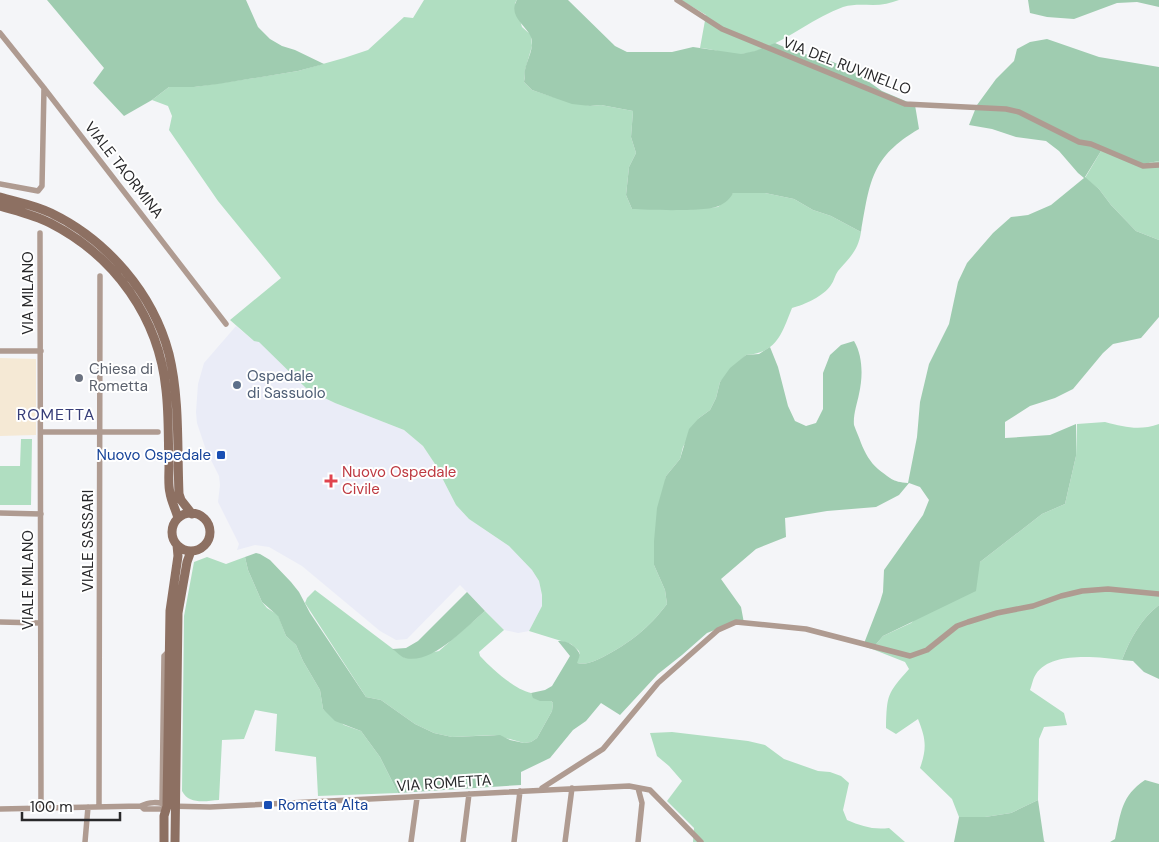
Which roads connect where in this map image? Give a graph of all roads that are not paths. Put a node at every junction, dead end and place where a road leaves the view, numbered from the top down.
1 (677, 0) edge
2 (0, 33) edge
3 (44, 88) junction
4 (1159, 166) edge
5 (0, 184) edge
6 (0, 197) edge
7 (0, 206) edge
8 (40, 233) dead end
9 (100, 276) dead end
10 (226, 324) dead end
11 (41, 351) junction
12 (0, 352) edge
13 (41, 432) junction
14 (101, 432) junction
15 (158, 432) dead end
16 (0, 514) edge
17 (41, 514) junction
18 (192, 514) junction
19 (178, 518) junction
20 (177, 545) junction
21 (191, 551) junction
22 (1159, 594) edge
23 (0, 622) edge
24 (40, 623) junction
25 (572, 788) junction
26 (638, 788) junction
27 (540, 789) junction
28 (520, 791) junction
29 (469, 794) junction
30 (417, 798) junction
31 (168, 805) junction
32 (88, 807) junction
33 (99, 807) junction
34 (41, 808) junction
35 (0, 809) edge
36 (85, 842) edge
37 (164, 842) edge
38 (174, 842) edge
39 (411, 842) edge
40 (462, 842) edge
41 (514, 842) edge
42 (565, 842) edge
43 (638, 842) edge
44 (701, 842) edge

1 - 4 street, VIA DEL RUVINELLO
2 - 3 street, VIALE TAORMINA
3 - 5 street
3 - 10 street, VIALE TAORMINA
6 - 18 main road
7 - 19 main road
8 - 11 street, VIA MILANO
9 - 14 street, VIALE SASSARI
11 - 12 street
11 - 13 street, VIALE MILANO
13 - 14 street
13 - 17 street, VIALE MILANO
14 - 15 street
14 - 33 street, VIALE SASSARI
16 - 17 street
17 - 24 street, VIALE MILANO
18 - 19 main road
18 - 21 main road
19 - 20 main road
20 - 21 main road
20 - 31 main road
21 - 31 main road
22 - 27 street
23 - 24 street
24 - 34 street, VIALE MILANO
25 - 26 street, VIA ROMETTA
25 - 27 street, VIA ROMETTA
25 - 42 street
26 - 43 street
26 - 44 street, VIA ROMETTA
27 - 28 street, VIA ROMETTA
28 - 29 street, VIA ROMETTA
28 - 41 street
29 - 30 street, VIA ROMETTA
29 - 40 street
30 - 31 street, VIA ROMETTA
30 - 39 street
31 - 33 street, VIA ROMETTA
31 - 37 main road
31 - 38 main road
32 - 33 street, VIA ROMETTA
32 - 34 street, VIA ROMETTA
32 - 36 street
34 - 35 street, VIA ROMETTA

